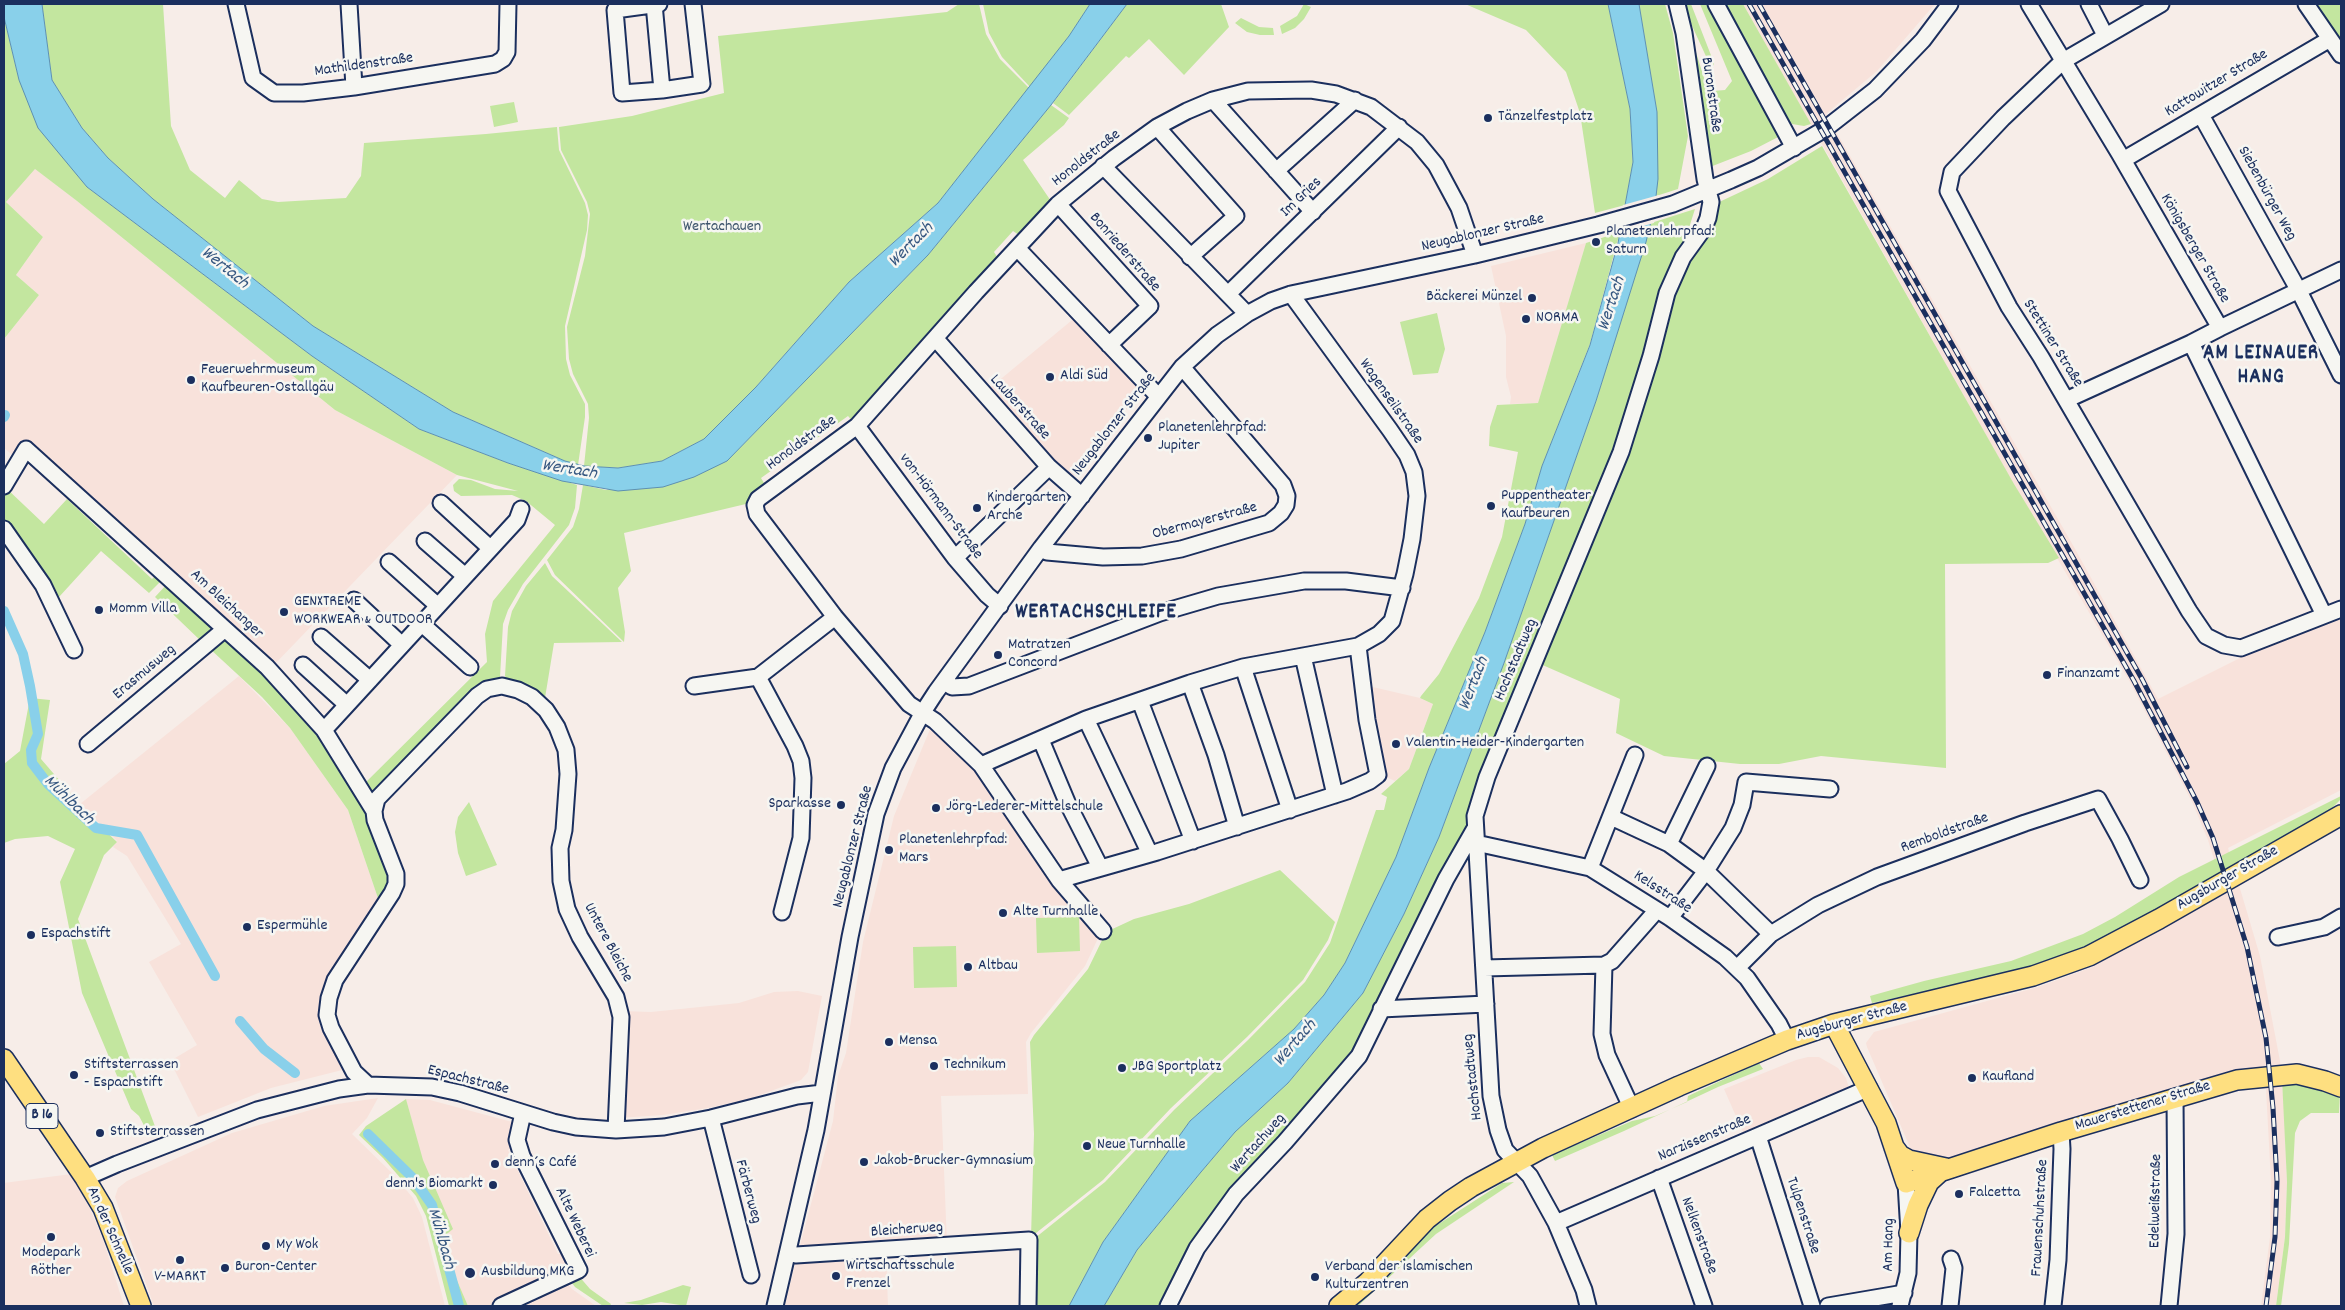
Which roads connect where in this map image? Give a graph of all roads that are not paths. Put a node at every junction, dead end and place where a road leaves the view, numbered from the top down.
1 (236, 4) edge
2 (349, 4) edge
3 (508, 4) edge
4 (656, 4) edge
5 (693, 4) edge
6 (1677, 4) edge
7 (1716, 4) edge
8 (1950, 4) edge
9 (2029, 4) edge
10 (2089, 4) edge
11 (2161, 4) edge
12 (2306, 4) edge
13 (2105, 35) junction
14 (2330, 39) junction
15 (2341, 55) edge
16 (2063, 61) junction
17 (354, 86) junction
18 (662, 90) junction
19 (1213, 100) junction
20 (1355, 100) junction
21 (2201, 114) junction
22 (1157, 127) junction
23 (1399, 127) junction
24 (1794, 148) junction
25 (2123, 160) junction
26 (1103, 166) junction
27 (1276, 171) junction
28 (1708, 191) junction
29 (1058, 204) junction
30 (1313, 212) junction
31 (1018, 249) junction
32 (1474, 255) junction
33 (1190, 257) junction
34 (2341, 270) edge
35 (2299, 291) junction
36 (1228, 294) junction
37 (1291, 294) junction
38 (1247, 314) junction
39 (2220, 328) junction
40 (935, 338) junction
41 (2191, 343) junction
42 (1109, 345) junction
43 (1182, 367) junction
44 (2341, 375) edge
45 (1158, 396) junction
46 (2066, 400) junction
47 (857, 426) junction
48 (1049, 467) junction
49 (4, 486) edge
50 (1082, 496) junction
51 (441, 503) dead end
52 (521, 509) dead end
53 (4, 529) edge
54 (426, 541) dead end
55 (490, 548) junction
56 (1041, 548) junction
57 (955, 558) junction
58 (388, 562) dead end
59 (465, 576) junction
60 (1402, 588) junction
61 (354, 600) dead end
62 (438, 606) junction
63 (1000, 606) junction
64 (2341, 609) edge
65 (2324, 615) junction
66 (835, 617) junction
67 (422, 624) junction
68 (225, 630) junction
69 (321, 637) dead end
70 (402, 645) junction
71 (1358, 646) junction
72 (74, 650) dead end
73 (1303, 656) junction
74 (303, 665) dead end
75 (470, 667) dead end
76 (1243, 667) junction
77 (758, 677) junction
78 (370, 680) junction
79 (944, 682) junction
80 (1190, 683) junction
81 (694, 686) dead end
82 (1140, 701) junction
83 (347, 705) junction
84 (922, 712) junction
85 (1086, 719) junction
86 (324, 730) junction
87 (1041, 740) junction
88 (88, 744) dead end
89 (1635, 755) dead end
90 (981, 765) junction
91 (1707, 766) dead end
92 (1830, 789) dead end
93 (1335, 795) junction
94 (1290, 810) junction
95 (374, 811) junction
96 (2341, 815) edge
97 (1611, 816) junction
98 (1237, 827) junction
99 (1475, 836) junction
100 (1193, 841) junction
101 (1669, 844) junction
102 (1150, 854) junction
103 (1100, 867) junction
104 (1590, 868) junction
105 (1706, 871) junction
106 (1059, 880) junction
107 (2140, 880) dead end
108 (782, 912) dead end
109 (1663, 914) junction
110 (2341, 917) edge
111 (1103, 931) dead end
112 (1771, 934) junction
113 (2278, 937) dead end
114 (1604, 965) junction
115 (1484, 968) junction
116 (1737, 968) junction
117 (1486, 1004) junction
118 (1381, 1008) junction
119 (1834, 1024) junction
120 (1787, 1040) junction
121 (4, 1059) edge
122 (368, 1085) junction
123 (2341, 1087) edge
124 (1868, 1088) junction
125 (822, 1094) junction
126 (2175, 1097) junction
127 (1632, 1109) junction
128 (524, 1113) junction
129 (710, 1118) junction
130 (616, 1130) junction
131 (2061, 1132) junction
132 (1758, 1136) junction
133 (1894, 1147) junction
134 (1516, 1162) junction
135 (1944, 1170) junction
136 (85, 1178) junction
137 (1659, 1178) junction
138 (1906, 1183) junction
139 (1556, 1223) junction
140 (1909, 1233) junction
141 (788, 1253) junction
142 (1951, 1259) dead end
143 (750, 1275) dead end
144 (1902, 1300) edge
145 (141, 1306) edge
146 (501, 1306) edge
147 (775, 1306) edge
148 (1028, 1306) edge
149 (1168, 1306) edge
150 (1339, 1306) edge
151 (1588, 1306) edge
152 (1704, 1306) edge
153 (1812, 1306) edge
154 (1828, 1306) edge
155 (1950, 1306) edge
156 (2053, 1306) edge
157 (2169, 1306) edge

1 - 17 street, Mathildenstraße
2 - 17 street
3 - 17 street, Mathildenstraße
4 - 18 street
4 - 18 street
5 - 18 street
6 - 28 street, Buronstraße
7 - 24 street
8 - 24 street, Neugablonzer Straße
9 - 16 street, Königsberger Straße
10 - 13 street
11 - 13 street, Stettiner Straße
12 - 14 street
13 - 16 street, Stettiner Straße
14 - 15 street
14 - 21 street, Kattowitzer Straße
16 - 25 street, Königsberger Straße
16 - 46 street, Stettiner Straße
19 - 20 street, Honoldstraße
19 - 22 street, Honoldstraße
19 - 27 street
20 - 23 street, Honoldstraße
20 - 27 street
21 - 25 street, Kattowitzer Straße
21 - 35 street, Siebenbürger Weg
22 - 26 street, Honoldstraße
22 - 33 street
23 - 30 street, Im Gries
23 - 32 street, Honoldstraße
24 - 28 street, Neugablonzer Straße
25 - 39 street, Königsberger Straße
26 - 29 street, Honoldstraße
26 - 33 street
27 - 30 street
28 - 32 street, Neugablonzer Straße
28 - 99 street, Hochstadtweg
29 - 31 street, Honoldstraße
29 - 42 street, Bonriederstraße
30 - 36 street, Im Gries
31 - 40 street, Honoldstraße
31 - 42 street
32 - 37 street, Neugablonzer Straße
33 - 36 street
34 - 35 street
35 - 39 street
35 - 44 street, Siebenbürger Weg
36 - 38 street
37 - 38 street, Neugablonzer Straße
37 - 60 street, Wagenseilstraße
38 - 43 street, Neugablonzer Straße
39 - 41 street, Königsberger Straße
40 - 47 street, Honoldstraße
40 - 48 street, Lauberstraße
41 - 46 street, Königsberger Straße
41 - 65 street
42 - 45 street
43 - 45 street, Neugablonzer Straße
43 - 56 street, Obermayerstraße
45 - 50 street, Neugablonzer Straße
46 - 65 street, Stettiner Straße
47 - 57 street, von-Hörmann-Straße
47 - 66 street, Honoldstraße
48 - 50 street, Lauberstraße
48 - 57 street
49 - 68 street, Am Bleichanger
50 - 56 street, Neugablonzer Straße
51 - 55 street
52 - 55 street
53 - 72 street
54 - 59 street
55 - 59 street
56 - 63 street, Neugablonzer Straße
57 - 63 street, von-Hörmann-Straße
58 - 62 street
59 - 62 street
60 - 71 street, Wagenseilstraße
60 - 79 street
61 - 70 street
62 - 67 street
63 - 79 street, Neugablonzer Straße
64 - 65 street, Stettiner Straße
66 - 77 street
66 - 84 street
67 - 70 street
67 - 75 street
68 - 86 street, Am Bleichanger
68 - 88 street, Erasmusweg
69 - 78 street
70 - 78 street
71 - 73 street, Wagenseilstraße
71 - 93 street
73 - 76 street, Wagenseilstraße
73 - 93 street
74 - 83 street
76 - 80 street, Wagenseilstraße
76 - 94 street
77 - 81 street
77 - 108 street
78 - 83 street
79 - 84 street, Neugablonzer Straße
80 - 82 street, Wagenseilstraße
80 - 98 street
82 - 85 street, Wagenseilstraße
82 - 100 street
83 - 86 street
84 - 90 street
84 - 125 street, Neugablonzer Straße
85 - 87 street, Wagenseilstraße
85 - 102 street
86 - 95 street, Am Bleichanger
87 - 90 street, Wagenseilstraße
87 - 103 street
89 - 97 street
90 - 106 street
91 - 101 street
92 - 105 street
93 - 94 street
94 - 98 street
95 - 122 street, Am Bleichanger
95 - 130 street, Untere Bleiche
96 - 119 main road, Augsburger Straße
97 - 101 street
97 - 104 street
98 - 100 street
99 - 104 street, Kelsstraße
99 - 115 street, Hochstadtweg
99 - 118 street, Wertachweg
100 - 102 street
101 - 105 street
102 - 103 street
103 - 106 street
104 - 109 street, Kelsstraße
105 - 109 street
105 - 112 street
106 - 111 street
107 - 112 street, Remboldstraße
109 - 114 street
109 - 116 street, Kelsstraße
110 - 113 street
112 - 116 street, Remboldstraße
114 - 115 street
114 - 127 street
115 - 117 street, Hochstadtweg
116 - 120 street, Kelsstraße
117 - 118 street
117 - 134 street, Hochstadtweg
118 - 149 street, Wertachweg
119 - 120 main road, Augsburger Straße
119 - 124 main road
120 - 127 main road, Augsburger Straße
121 - 136 main road, An der Schnelle / B 16
122 - 128 street, Espachstraße
122 - 136 street, Espachstraße
123 - 126 main road, Mauerstettener Straße
124 - 132 street, Narzissenstraße
124 - 133 main road
125 - 129 street, Espachstraße
125 - 141 street, Neugablonzer Straße
126 - 131 main road, Mauerstettener Straße
126 - 157 street, Edelweißstraße
127 - 134 main road, Augsburger Straße
128 - 130 street, Espachstraße
128 - 146 street, Alte Weberei
129 - 130 street, Espachstraße
129 - 143 street, Färberweg
131 - 135 main road, Mauerstettener Straße
131 - 156 street, Frauenschuhstraße
132 - 137 street, Narzissenstraße
132 - 153 street, Tulpenstraße
133 - 135 main road, Mauerstettener Straße
133 - 138 main road
134 - 139 street, Hochstadtweg
134 - 150 main road, Augsburger Straße
135 - 138 main road, Mauerstettener Straße
135 - 140 main road
136 - 145 main road, An der Schnelle / B 16
137 - 139 street, Narzissenstraße
137 - 152 street, Nelkenstraße
138 - 140 street, Am Hang
139 - 151 street, Hochstadtweg
140 - 144 street, Am Hang
141 - 147 street, Neugablonzer Straße
141 - 148 street, Bleicherweg
142 - 155 street
144 - 154 street

